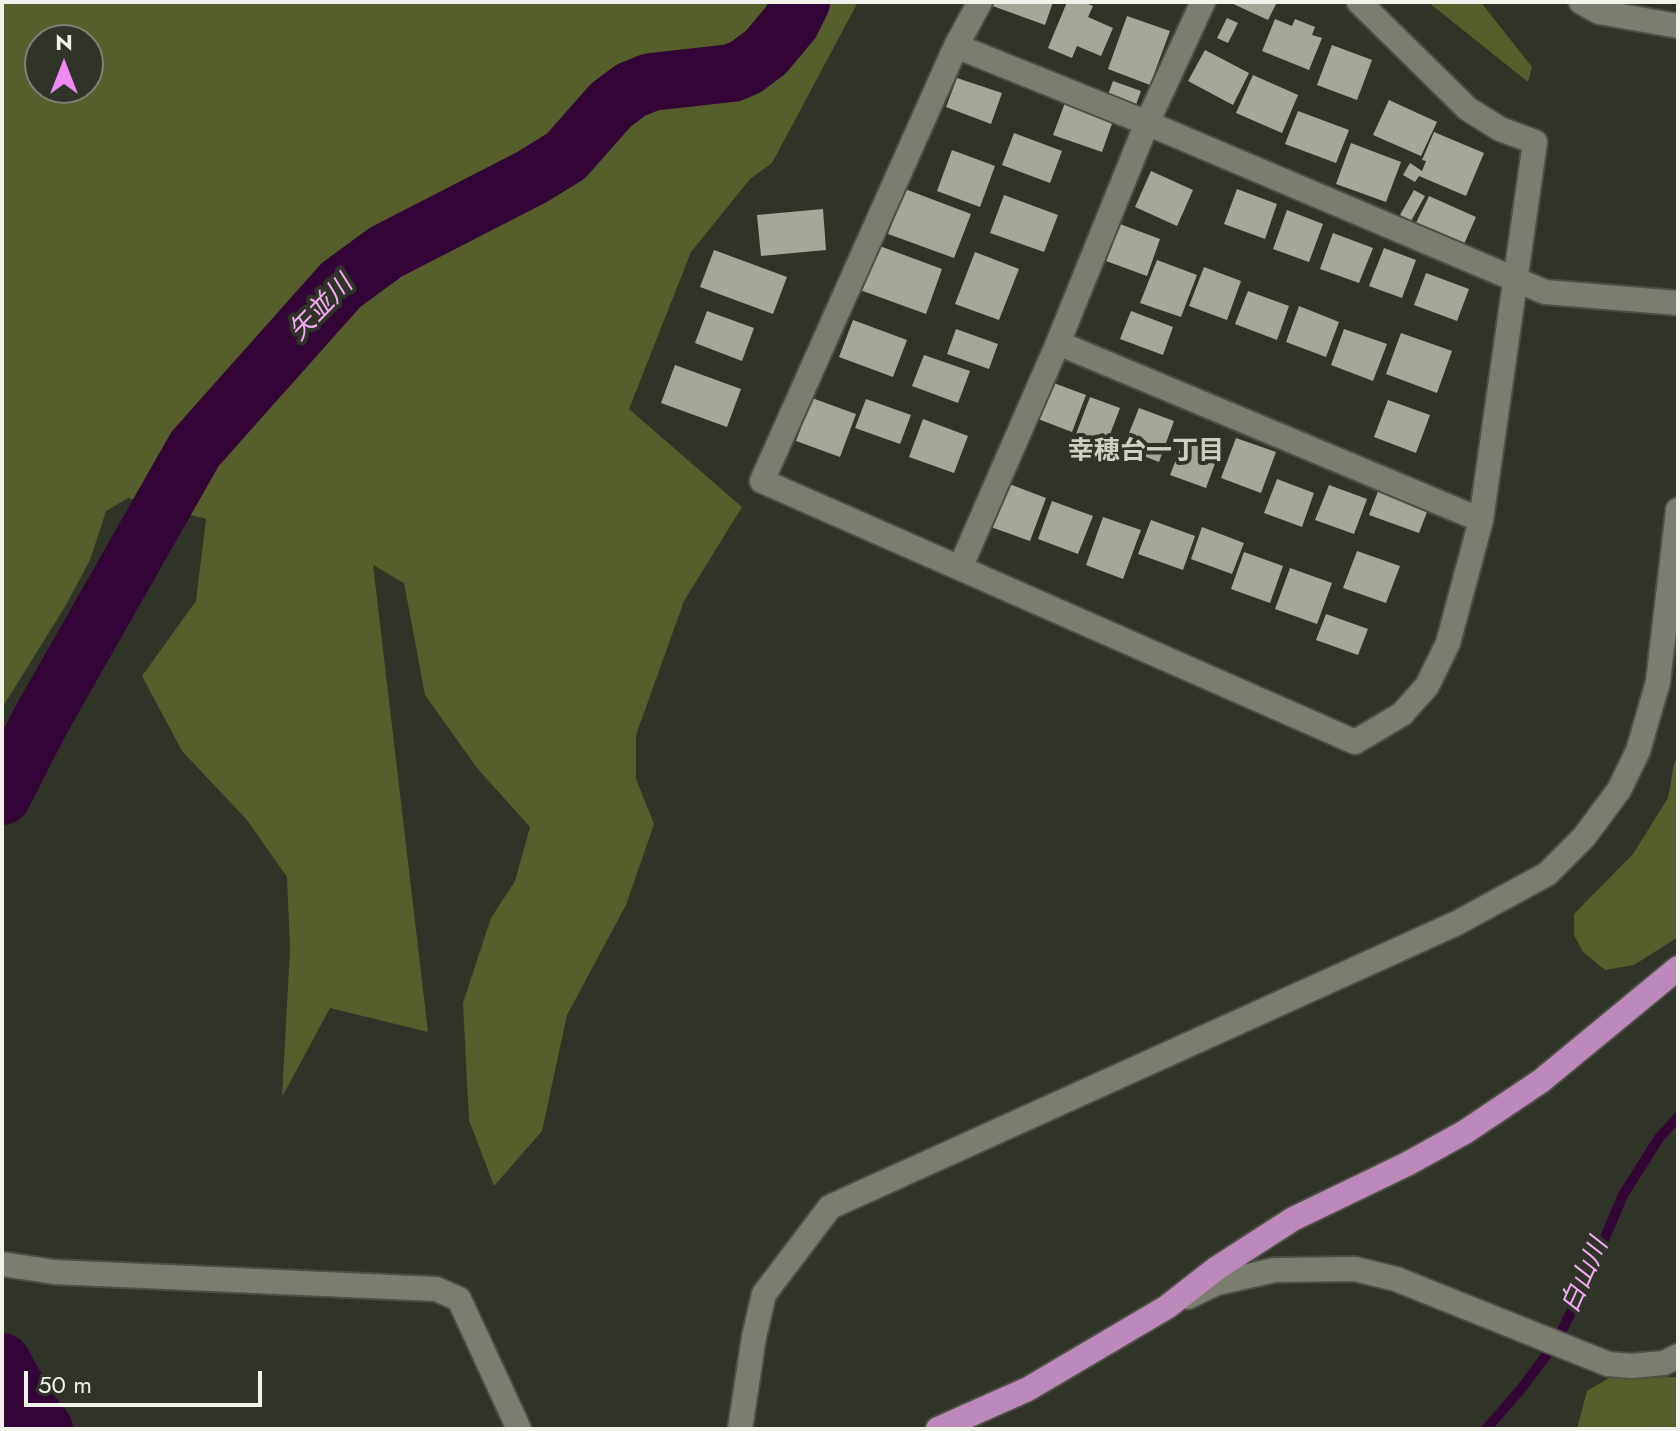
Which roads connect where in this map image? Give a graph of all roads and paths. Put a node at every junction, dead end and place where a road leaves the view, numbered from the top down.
1 (980, 2) edge
2 (1203, 2) edge
3 (1359, 2) edge
4 (1581, 2) edge
5 (1678, 26) edge
6 (956, 46) junction
7 (1147, 123) junction
8 (1517, 279) junction
9 (1678, 303) edge
10 (1058, 343) junction
11 (1678, 510) edge
12 (1481, 520) junction
13 (960, 568) junction
14 (1678, 968) edge
15 (2, 1264) edge
16 (1167, 1307) junction
17 (1678, 1356) edge
18 (519, 1429) edge
19 (740, 1429) edge
20 (938, 1429) edge

1 - 6 street
2 - 7 street
3 - 8 street
4 - 5 street
6 - 7 street
6 - 13 street
7 - 8 street
7 - 10 street
8 - 9 street
8 - 12 street
10 - 12 street
10 - 13 street
11 - 19 street
12 - 13 street
14 - 16 main road
15 - 18 street
16 - 17 street
16 - 20 main road

